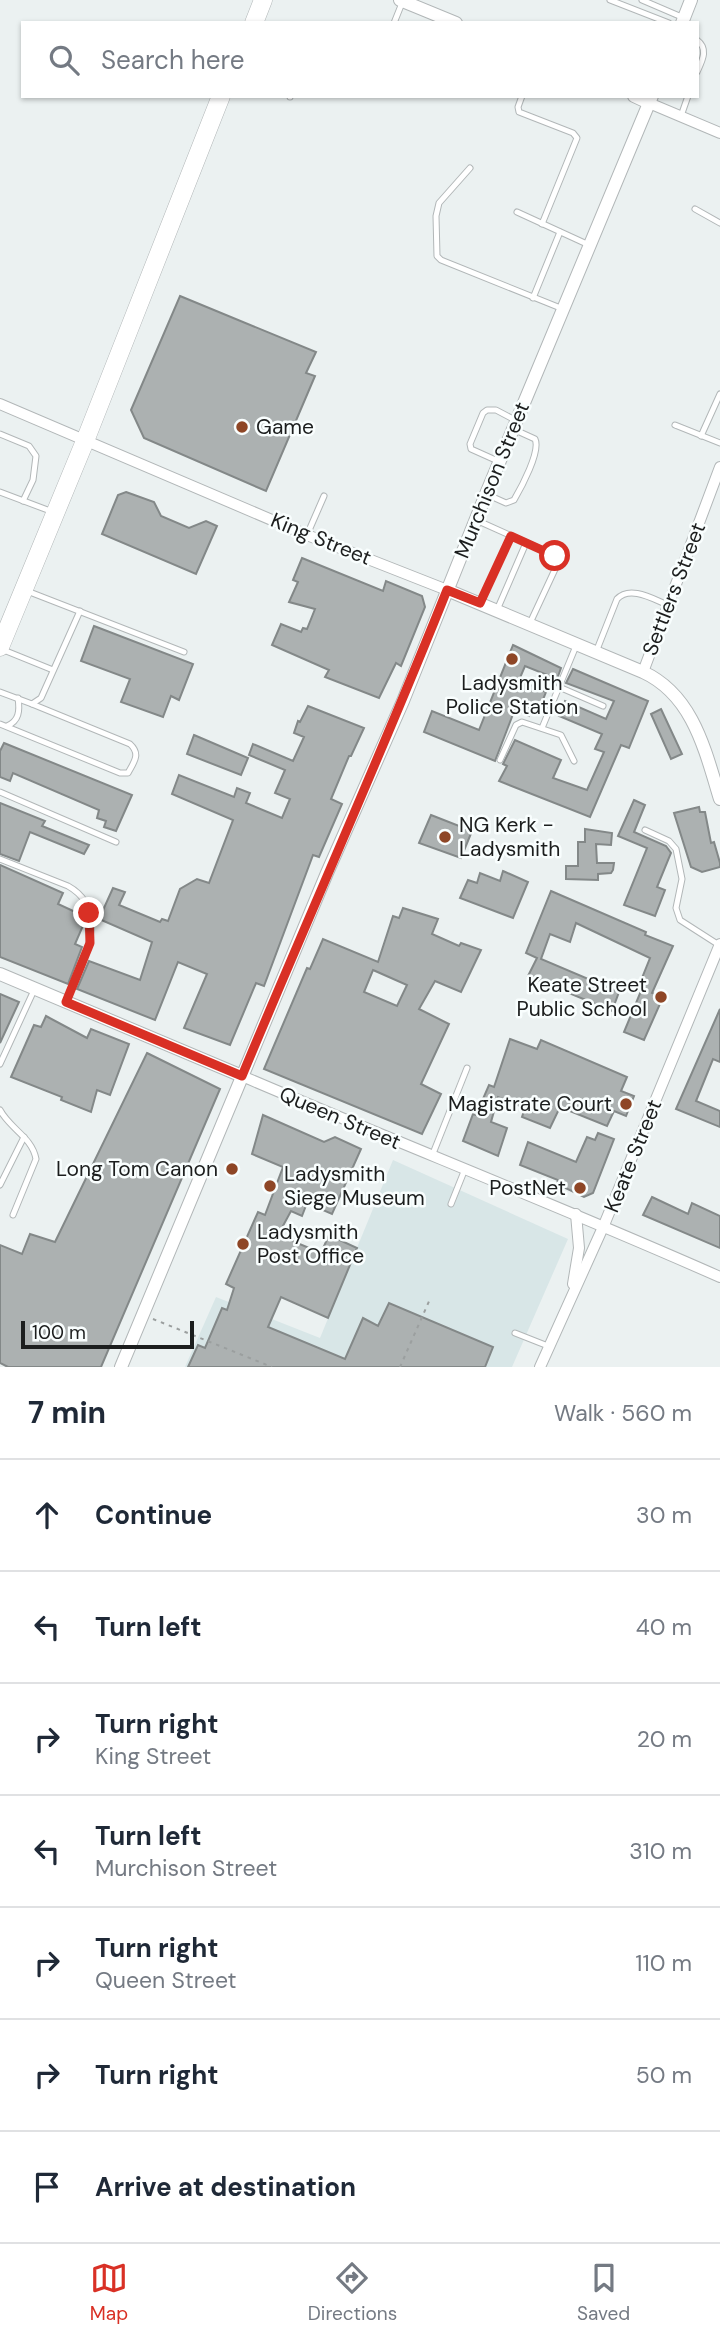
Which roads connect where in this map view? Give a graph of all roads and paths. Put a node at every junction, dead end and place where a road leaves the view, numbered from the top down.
1 (263, 0) edge
2 (402, 0) edge
3 (610, 0) edge
4 (642, 0) edge
5 (691, 0) edge
6 (683, 20) edge
7 (255, 21) edge
8 (395, 21) edge
9 (451, 21) edge
10 (664, 21) edge
11 (699, 42) edge
12 (699, 66) edge
13 (220, 98) edge
14 (521, 98) edge
15 (687, 98) edge
16 (651, 99) edge
17 (681, 116) junction
18 (720, 133) edge
19 (470, 168) dead end
20 (695, 209) dead end
21 (517, 212) dead end
22 (720, 223) edge
23 (542, 224) junction
24 (560, 232) junction
25 (589, 245) junction
26 (533, 298) junction
27 (563, 309) junction
28 (720, 394) edge
29 (0, 404) edge
30 (515, 425) junction
31 (675, 425) dead end
32 (0, 434) edge
33 (701, 436) junction
34 (85, 441) junction
35 (720, 443) edge
36 (500, 462) junction
37 (720, 467) edge
38 (0, 492) edge
39 (486, 494) junction
40 (324, 496) dead end
41 (23, 501) junction
42 (55, 513) junction
43 (476, 520) junction
44 (307, 535) junction
45 (511, 536) junction
46 (526, 543) junction
47 (24, 590) junction
48 (447, 590) junction
49 (480, 603) junction
50 (668, 605) junction
51 (497, 610) junction
52 (80, 611) junction
53 (530, 624) junction
54 (577, 643) junction
55 (0, 647) edge
56 (184, 652) dead end
57 (596, 652) junction
58 (54, 670) junction
59 (643, 672) junction
60 (559, 687) junction
61 (0, 692) edge
62 (18, 698) junction
63 (32, 704) junction
64 (603, 706) dead end
65 (3, 725) edge
66 (542, 728) junction
67 (500, 760) dead end
68 (574, 761) dead end
69 (0, 792) edge
70 (720, 799) edge
71 (645, 830) dead end
72 (116, 842) dead end
73 (0, 859) edge
74 (720, 944) edge
75 (0, 974) edge
76 (34, 988) junction
77 (66, 1002) junction
78 (0, 1064) edge
79 (467, 1068) dead end
80 (242, 1076) junction
81 (0, 1110) edge
82 (24, 1137) junction
83 (432, 1156) junction
84 (465, 1169) junction
85 (0, 1185) edge
86 (451, 1204) dead end
87 (576, 1214) junction
88 (13, 1215) dead end
89 (604, 1225) junction
90 (720, 1277) edge
91 (430, 1299) dead end
92 (571, 1299) junction
93 (142, 1315) junction
94 (515, 1333) dead end
95 (549, 1346) junction
96 (121, 1367) edge
97 (272, 1367) edge
98 (400, 1367) edge
99 (540, 1367) edge

1 - 7 highway
2 - 8 lane
2 - 9 street
3 - 10 lane
4 - 6 lane
5 - 6 street
11 - 12 lane
13 - 34 highway
14 - 23 lane
15 - 17 lane
16 - 17 street
16 - 25 street, Murchison Street
17 - 18 street
19 - 26 lane
20 - 22 lane
21 - 23 lane
23 - 24 lane
24 - 25 lane
24 - 26 lane
25 - 27 street, Murchison Street
26 - 27 lane
27 - 30 street, Murchison Street
28 - 33 lane
29 - 34 street, King Street
30 - 36 street, Murchison Street
30 - 36 lane
30 - 39 lane
31 - 33 lane
32 - 41 lane
33 - 35 lane
34 - 42 highway
34 - 44 street, King Street
36 - 39 street, Murchison Street
37 - 50 street, Settlers Street
38 - 41 lane
39 - 43 street, Murchison Street
40 - 44 lane
41 - 42 lane
42 - 47 highway
43 - 45 lane
43 - 48 street, Murchison Street
44 - 48 street, King Street
45 - 46 lane
45 - 49 lane
46 - 51 lane
46 - 53 lane
47 - 52 lane
47 - 55 highway
48 - 49 street, King Street
48 - 80 street, Murchison Street
49 - 51 street, King Street
50 - 57 lane
50 - 59 street, Settlers Street
51 - 53 street, King Street
52 - 56 lane
52 - 58 lane
53 - 54 street, King Street
54 - 57 street, King Street
54 - 60 lane
55 - 58 lane
57 - 59 street, King Street
58 - 63 lane
59 - 70 street, King Street
60 - 64 lane
60 - 66 lane
61 - 62 lane
62 - 63 lane
62 - 65 lane
63 - 65 lane
66 - 67 lane
66 - 68 lane
69 - 72 lane
71 - 74 lane
73 - 77 lane
74 - 89 street, Keate Street
75 - 76 street, Queen Street
76 - 77 street, Queen Street
76 - 78 lane
77 - 80 street, Queen Street
79 - 83 lane
80 - 83 street, Queen Street
80 - 93 street, Murchison Street
81 - 82 lane
82 - 85 lane
82 - 88 lane
83 - 84 street, Queen Street
84 - 86 lane
84 - 87 street, Queen Street
87 - 89 street, Queen Street
87 - 92 street
89 - 90 street, Queen Street
89 - 92 street, Keate Street
91 - 98 path
92 - 95 street, Keate Street
93 - 96 street, Murchison Street
93 - 97 path
94 - 95 lane
95 - 99 street, Keate Street

